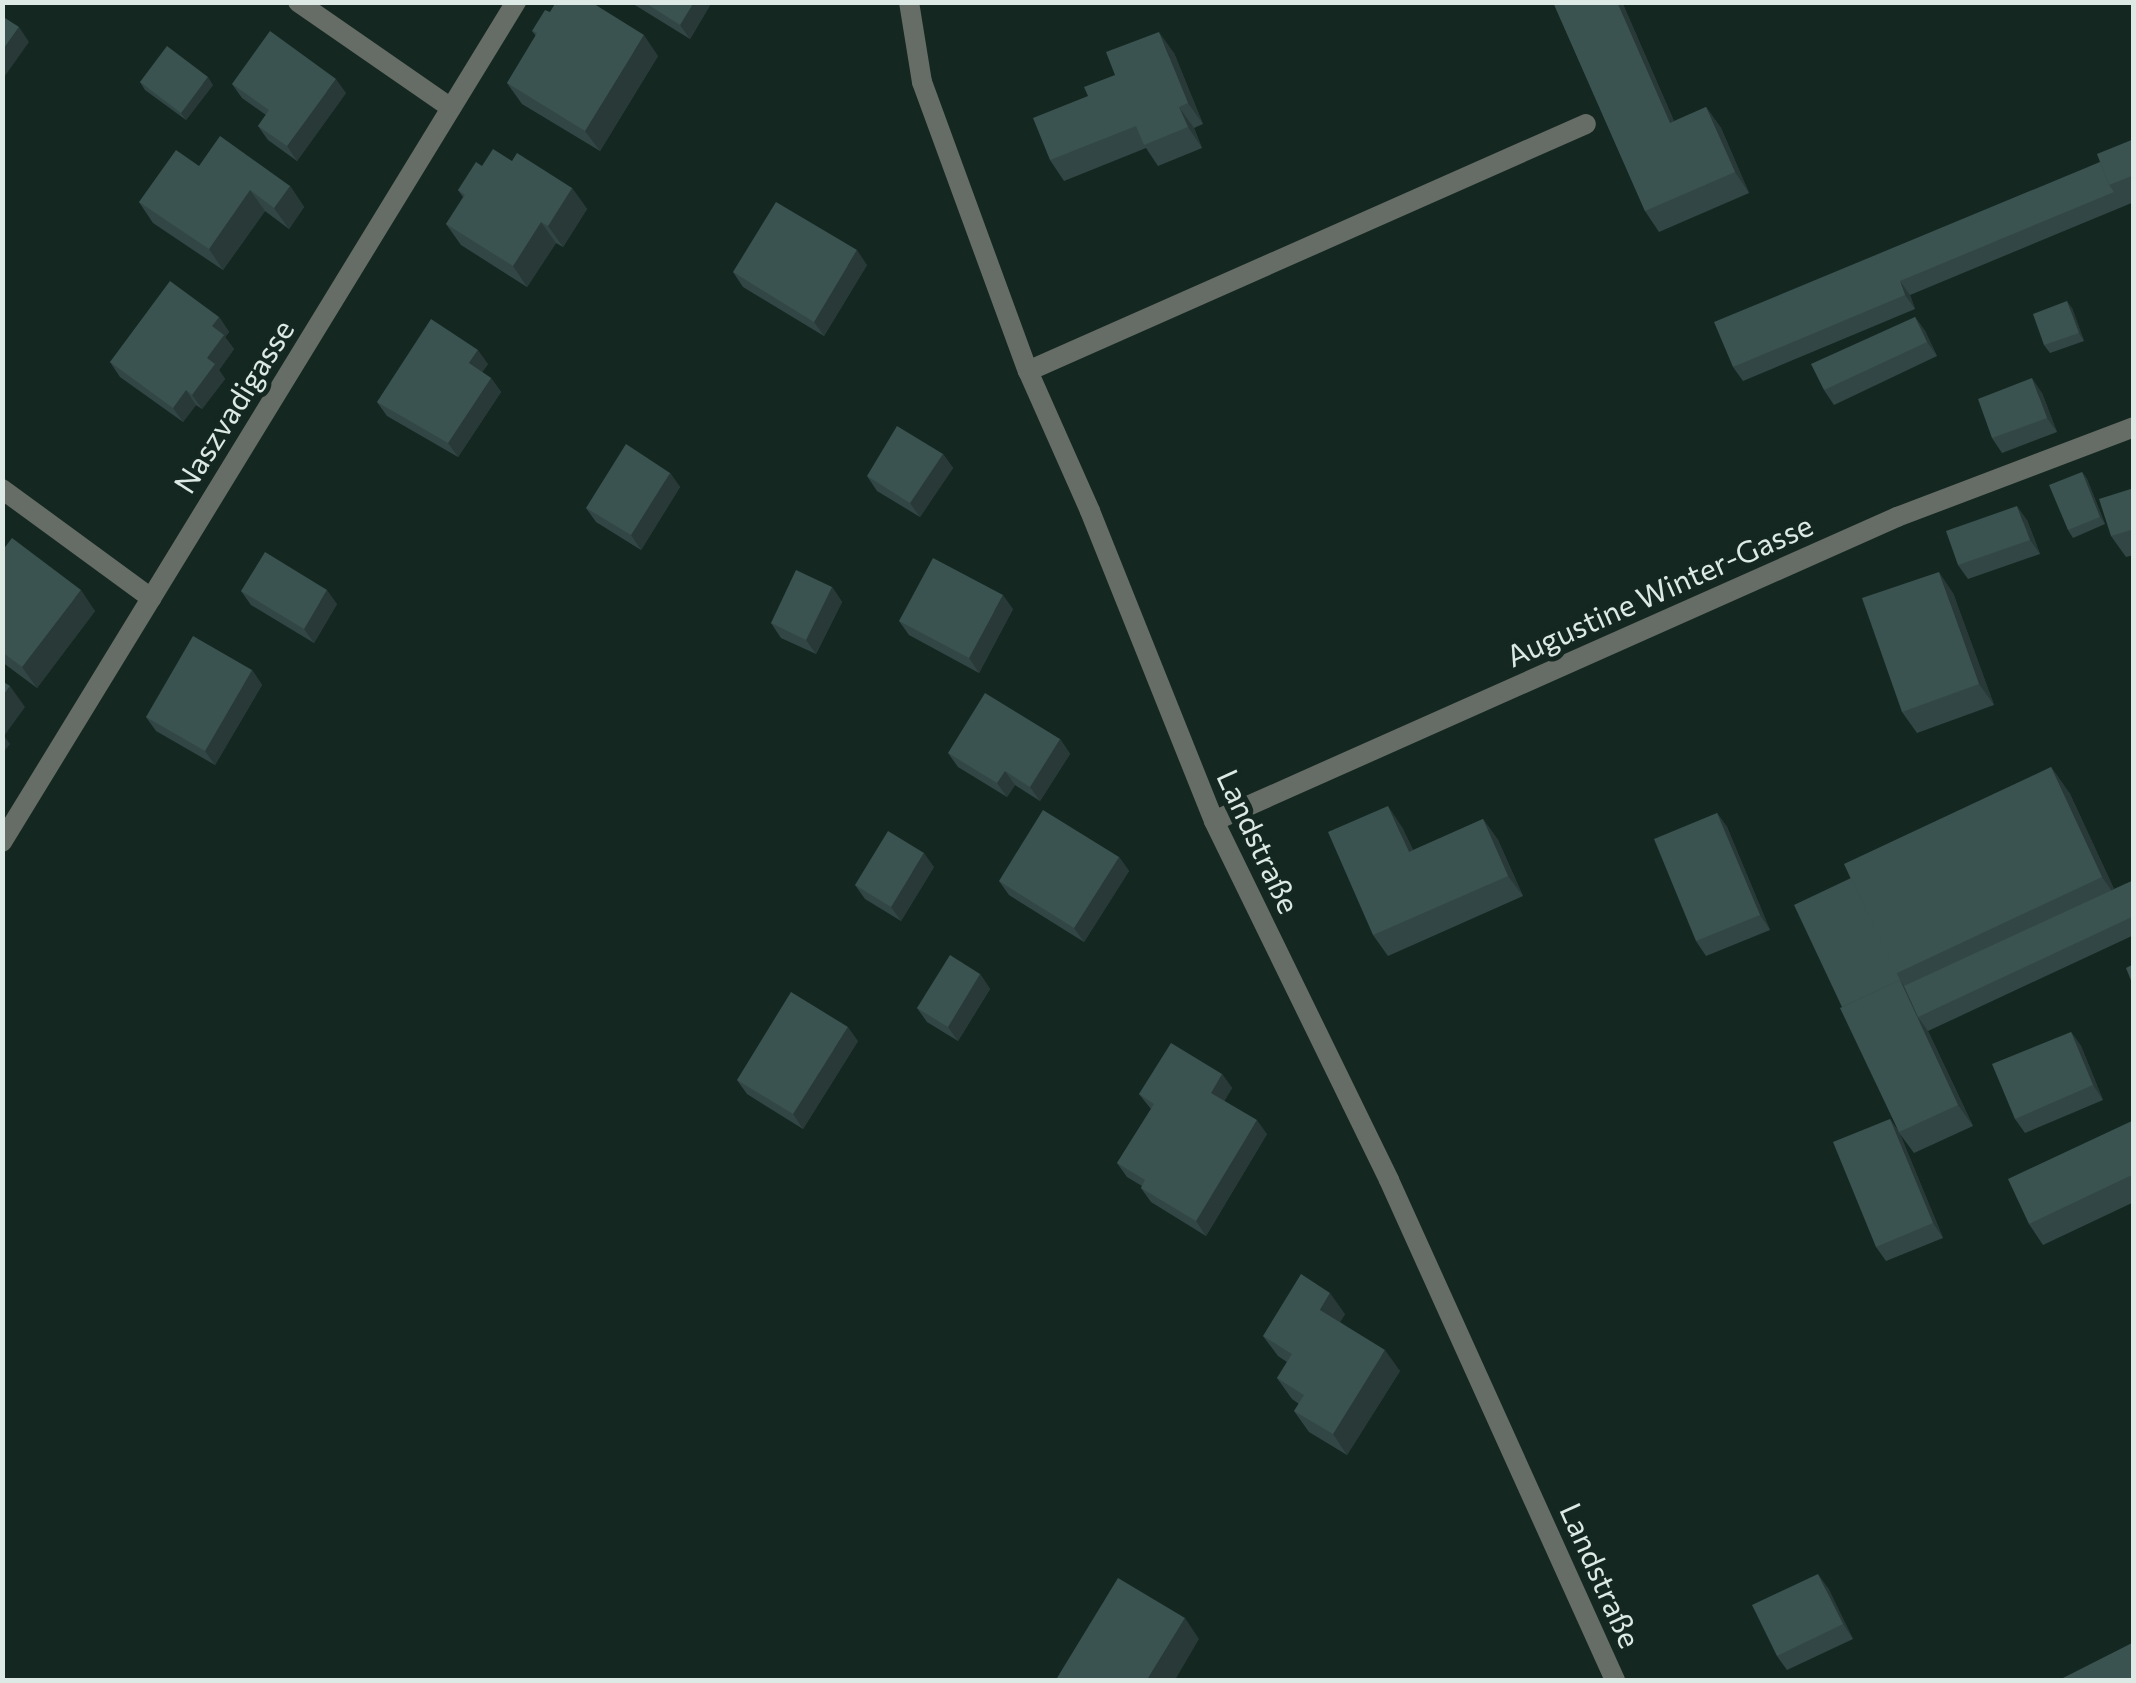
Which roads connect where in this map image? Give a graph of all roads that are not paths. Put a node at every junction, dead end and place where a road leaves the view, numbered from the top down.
1 (298, 2) edge
2 (516, 2) edge
3 (909, 2) edge
4 (451, 108) junction
5 (1586, 124) dead end
6 (1028, 371) junction
7 (2134, 427) edge
8 (2, 490) edge
9 (150, 598) junction
10 (1214, 821) junction
11 (2, 842) edge
12 (1615, 1680) edge

1 - 4 street
2 - 4 street, Naszvadigasse
3 - 6 street, Landstraße
4 - 9 street, Naszvadigasse
5 - 6 street
6 - 10 street, Landstraße
7 - 10 street, Augustine Winter-Gasse
8 - 9 street
9 - 11 street, Naszvadigasse
10 - 12 street, Landstraße

